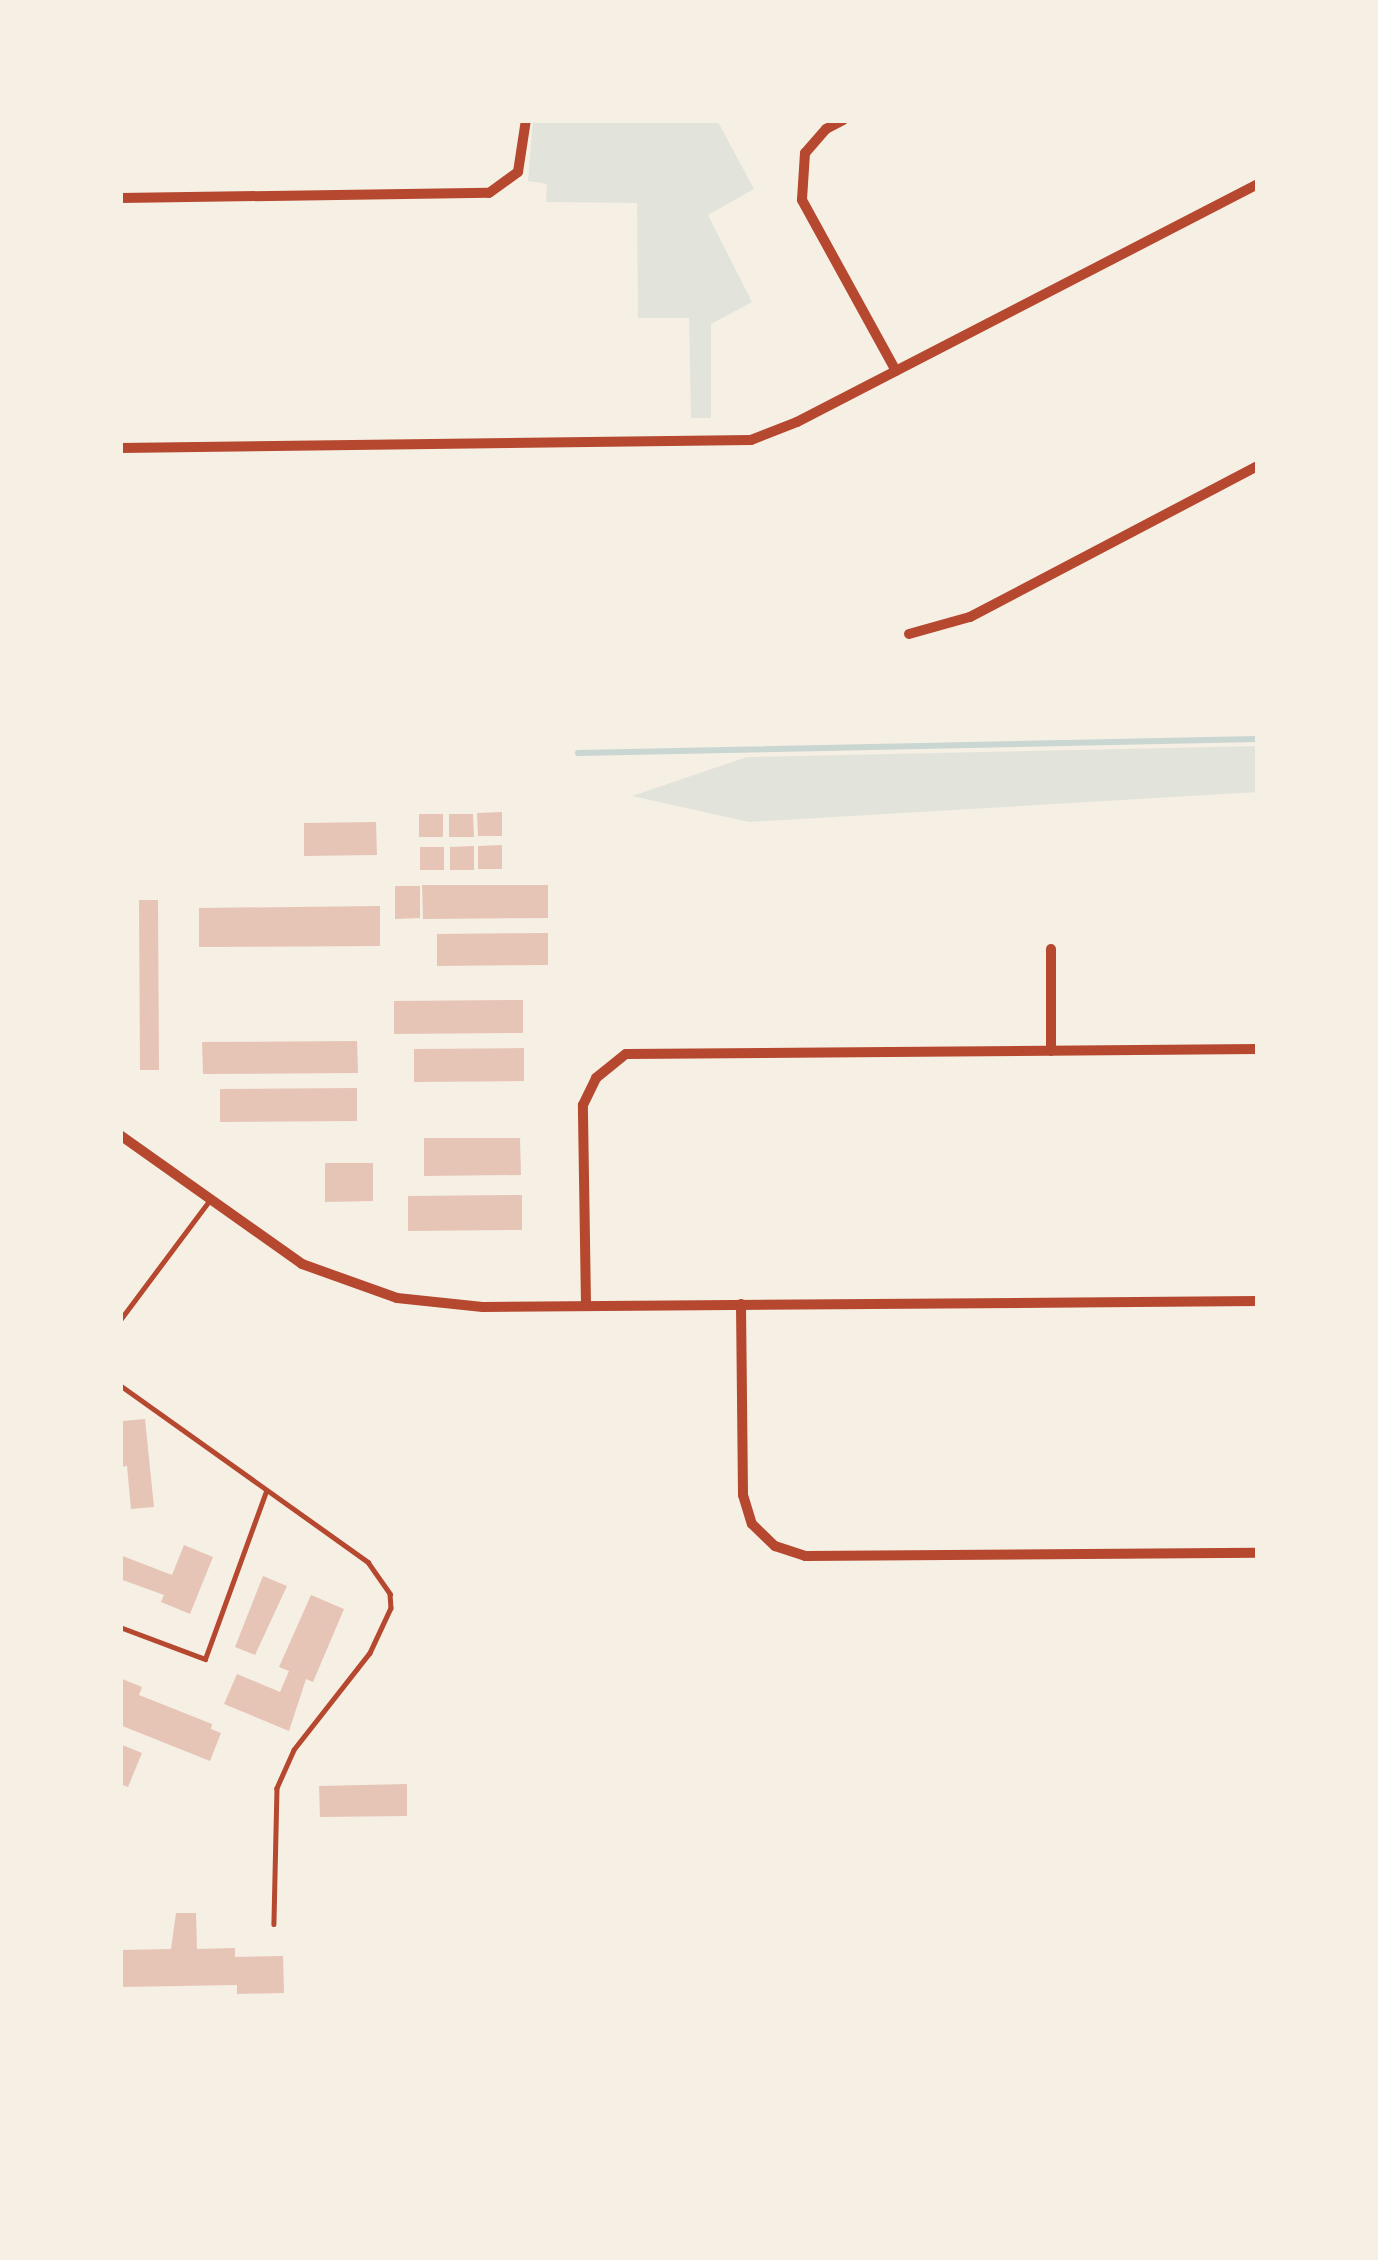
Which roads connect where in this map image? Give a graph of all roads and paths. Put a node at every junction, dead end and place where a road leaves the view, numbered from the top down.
1 (526, 120) edge
2 (843, 120) edge
3 (1258, 184) edge
4 (120, 198) edge
5 (896, 371) junction
6 (120, 448) edge
7 (1258, 466) edge
8 (909, 634) dead end
9 (1051, 949) dead end
10 (120, 973) edge
11 (120, 1016) edge
12 (1258, 1049) edge
13 (1051, 1051) junction
14 (120, 1136) edge
15 (209, 1201) junction
16 (1258, 1300) edge
17 (741, 1304) junction
18 (586, 1305) junction
19 (120, 1320) edge
20 (120, 1385) edge
21 (266, 1491) junction
22 (1258, 1553) edge
23 (120, 1627) edge
24 (274, 1924) dead end

1 - 4 street
2 - 5 street
3 - 5 street
5 - 6 street
7 - 8 street
9 - 13 street
10 - 11 lane
12 - 13 street
13 - 18 street
14 - 15 street
15 - 18 street
15 - 19 lane
16 - 17 street
17 - 18 street
17 - 22 street
20 - 21 lane
21 - 23 lane
21 - 24 lane

